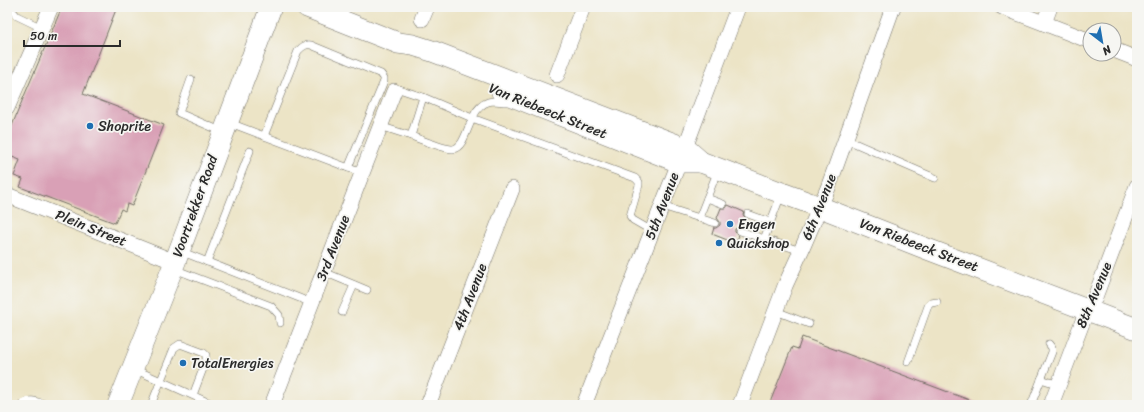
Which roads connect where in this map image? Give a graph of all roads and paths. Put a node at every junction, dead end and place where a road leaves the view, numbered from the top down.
1 (9, 7) edge
2 (51, 7) edge
3 (271, 7) edge
4 (307, 7) edge
5 (583, 7) edge
6 (738, 7) edge
7 (893, 7) edge
8 (1002, 7) edge
9 (1050, 7) edge
10 (1044, 23) junction
11 (42, 28) junction
12 (1082, 38) edge
13 (401, 44) junction
14 (1122, 53) edge
15 (1137, 59) edge
16 (557, 75) dead end
17 (191, 79) dead end
18 (12, 84) edge
19 (394, 91) joint
20 (423, 97) junction
21 (535, 106) junction
22 (7, 108) edge
23 (472, 118) junction
24 (380, 126) junction
25 (226, 127) junction
26 (264, 136) junction
27 (411, 136) junction
28 (845, 139) junction
29 (250, 151) dead end
30 (682, 155) junction
31 (710, 165) junction
32 (348, 168) junction
33 (362, 173) junction
34 (935, 178) dead end
35 (1137, 186) edge
36 (512, 189) dead end
37 (782, 193) junction
38 (7, 195) edge
39 (707, 198) junction
40 (722, 204) dead end
41 (662, 206) junction
42 (820, 206) junction
43 (748, 214) dead end
44 (699, 218) junction
45 (770, 222) junction
46 (715, 223) dead end
47 (652, 231) junction
48 (740, 231) dead end
49 (764, 239) junction
50 (801, 251) junction
51 (175, 260) junction
52 (207, 262) junction
53 (324, 272) junction
54 (354, 285) junction
55 (367, 290) dead end
56 (937, 302) dead end
57 (312, 303) junction
58 (1087, 310) junction
59 (776, 311) junction
60 (342, 312) dead end
61 (280, 323) dead end
62 (809, 324) dead end
63 (1137, 330) edge
64 (1048, 344) dead end
65 (908, 362) dead end
66 (132, 368) junction
67 (1041, 379) junction
68 (161, 381) junction
69 (1059, 385) junction
70 (193, 396) junction
71 (22, 405) edge
72 (47, 405) edge
73 (118, 405) edge
74 (151, 405) edge
75 (214, 405) edge
76 (272, 405) edge
77 (428, 405) edge
78 (584, 405) edge
79 (740, 405) edge
80 (1031, 405) edge
81 (1051, 405) edge

1 - 11 lane
2 - 11 street
3 - 25 main road, Voortrekker Road
4 - 13 main road, Van Riebeeck Street
5 - 16 street
6 - 30 street, 5th Avenue
7 - 28 street, 6th Avenue
8 - 10 street
9 - 10 street
10 - 12 street
11 - 18 street
13 - 21 main road, Van Riebeeck Street
13 - 30 main road, Van Riebeeck Street
14 - 15 street
17 - 25 lane
18 - 22 street
19 - 20 lane
19 - 24 street, 3rd Avenue
20 - 23 lane
20 - 27 lane
21 - 23 lane
21 - 30 main road, Van Riebeeck Street
23 - 27 lane
23 - 47 lane
24 - 27 lane
24 - 33 street, 3rd Avenue
25 - 26 lane
25 - 51 main road, Voortrekker Road
26 - 32 lane
26 - 32 lane
28 - 34 lane
28 - 42 street, 6th Avenue
29 - 52 lane
30 - 31 main road, Van Riebeeck Street
30 - 41 street, 5th Avenue
31 - 37 main road, Van Riebeeck Street
31 - 39 lane
32 - 33 lane
33 - 53 street, 3rd Avenue
35 - 58 street, 8th Avenue
36 - 77 street, 4th Avenue
37 - 42 main road, Van Riebeeck Street
37 - 45 lane
38 - 51 street, Plein Street
39 - 40 lane
39 - 44 lane
41 - 44 lane
41 - 47 street, 5th Avenue
42 - 50 street, 6th Avenue
42 - 58 main road, Van Riebeeck Street
43 - 45 lane
44 - 46 lane
45 - 49 lane
47 - 78 street, 5th Avenue
48 - 49 lane
49 - 50 lane
50 - 59 street, 6th Avenue
51 - 52 lane
51 - 61 lane
51 - 66 main road, Voortrekker Road
52 - 57 lane
53 - 54 lane
53 - 57 street, 3rd Avenue
54 - 55 lane
54 - 60 lane
56 - 65 lane
57 - 76 street, 3rd Avenue
58 - 63 main road, Van Riebeeck Street
58 - 69 street, 8th Avenue
59 - 62 lane
59 - 79 street, 6th Avenue
64 - 67 lane
66 - 68 lane
66 - 73 main road, Voortrekker Road
67 - 69 lane
67 - 80 lane
68 - 70 lane
68 - 70 lane
68 - 74 lane
69 - 81 street, 8th Avenue
70 - 75 lane
71 - 72 lane

